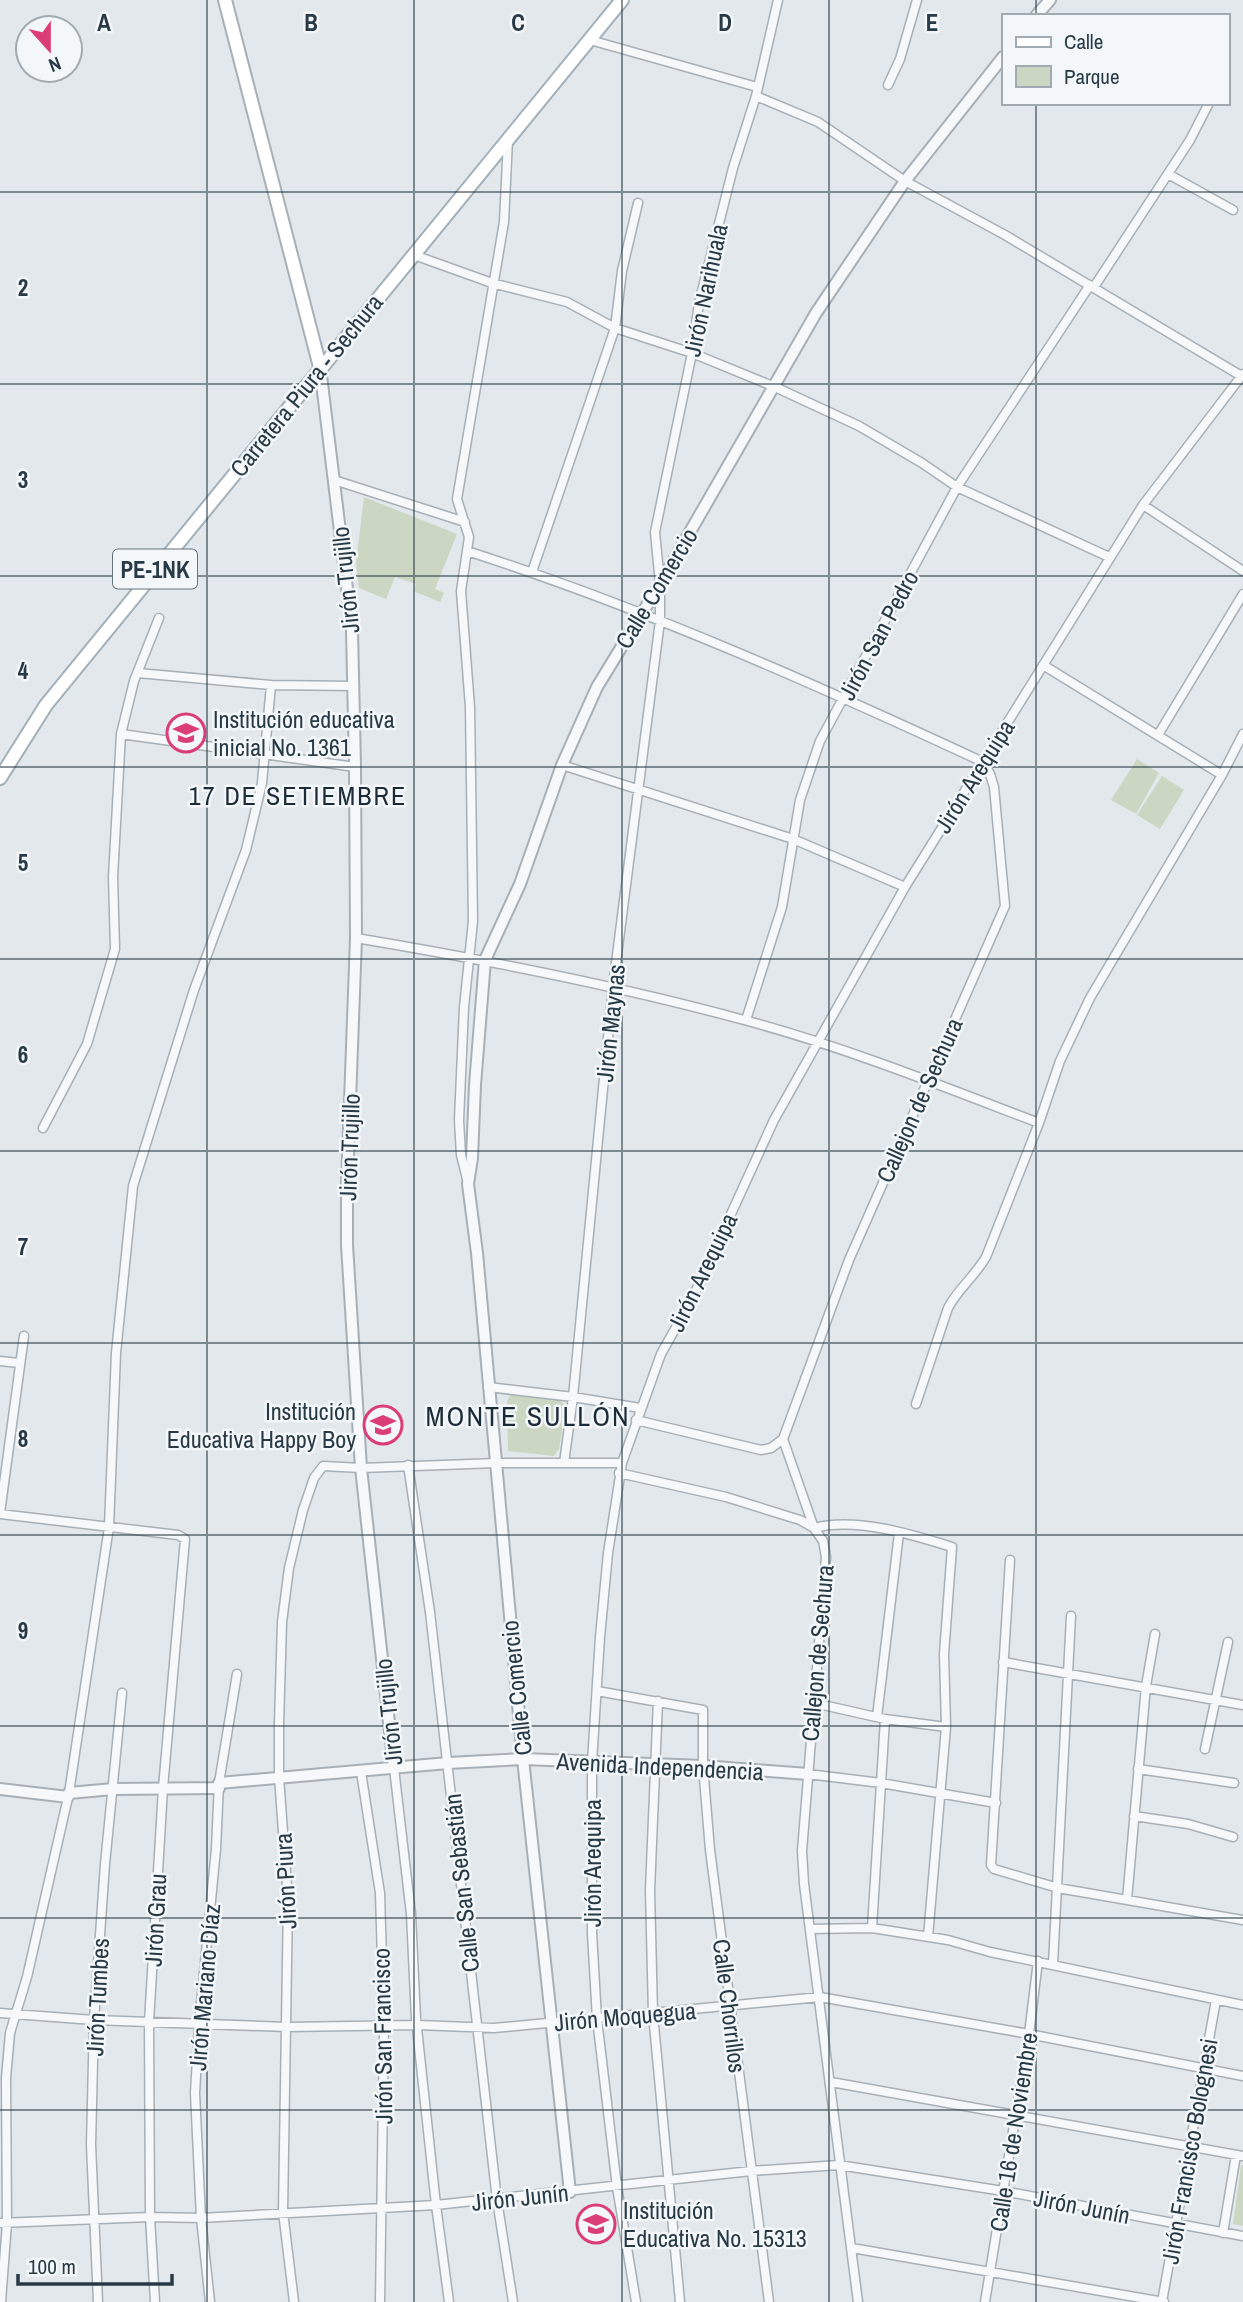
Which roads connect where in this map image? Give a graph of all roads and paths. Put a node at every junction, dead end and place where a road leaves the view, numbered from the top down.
1 (225, 0) edge
2 (622, 0) edge
3 (778, 0) edge
4 (917, 0) edge
5 (590, 40) junction
6 (1002, 58) edge
7 (888, 85) dead end
8 (757, 92) junction
9 (1208, 105) edge
10 (508, 140) junction
11 (1168, 174) junction
12 (905, 181) junction
13 (638, 203) dead end
14 (1233, 210) dead end
15 (414, 255) junction
16 (492, 283) junction
17 (1092, 286) junction
18 (615, 328) junction
19 (692, 354) junction
20 (320, 368) junction
21 (1242, 376) edge
22 (775, 387) junction
23 (334, 480) junction
24 (957, 487) junction
25 (1143, 505) junction
26 (465, 523) junction
27 (467, 551) junction
28 (1110, 557) junction
29 (1243, 571) edge
30 (532, 572) junction
31 (660, 584) junction
32 (1243, 594) edge
33 (640, 614) junction
34 (159, 618) dead end
35 (660, 621) junction
36 (1043, 665) junction
37 (138, 673) junction
38 (271, 685) junction
39 (353, 686) junction
40 (845, 698) junction
41 (121, 734) junction
42 (1158, 734) junction
43 (1243, 734) edge
44 (267, 754) junction
45 (983, 762) junction
46 (562, 765) junction
47 (355, 767) junction
48 (1222, 775) junction
49 (0, 778) edge
50 (637, 790) junction
51 (793, 839) junction
52 (905, 887) junction
53 (356, 939) junction
54 (468, 957) junction
55 (485, 960) junction
56 (613, 986) junction
57 (746, 1020) junction
58 (817, 1042) junction
59 (927, 1081) junction
60 (1040, 1122) junction
61 (43, 1128) dead end
62 (468, 1184) junction
63 (24, 1336) dead end
64 (0, 1361) edge
65 (19, 1363) junction
66 (488, 1387) junction
67 (573, 1397) junction
68 (916, 1404) dead end
69 (639, 1408) junction
70 (636, 1420) junction
71 (4, 1435) edge
72 (783, 1439) junction
73 (497, 1463) junction
74 (564, 1463) junction
75 (622, 1463) junction
76 (408, 1465) junction
77 (361, 1468) junction
78 (619, 1473) junction
79 (0, 1513) edge
80 (109, 1527) junction
81 (814, 1528) junction
82 (899, 1533) junction
83 (1010, 1560) dead end
84 (1071, 1616) dead end
85 (1155, 1634) dead end
86 (1228, 1642) dead end
87 (1003, 1662) junction
88 (237, 1674) dead end
89 (1069, 1675) junction
90 (1146, 1686) junction
91 (597, 1691) junction
92 (122, 1693) dead end
93 (1216, 1699) junction
94 (658, 1701) junction
95 (814, 1703) junction
96 (1243, 1705) edge
97 (881, 1718) junction
98 (946, 1727) junction
99 (1205, 1749) dead end
100 (523, 1759) junction
101 (592, 1762) junction
102 (448, 1763) junction
103 (656, 1764) junction
104 (703, 1766) junction
105 (394, 1768) junction
106 (1138, 1769) junction
107 (361, 1772) junction
108 (808, 1774) junction
109 (279, 1777) junction
110 (881, 1783) junction
111 (1234, 1783) dead end
112 (219, 1785) junction
113 (163, 1788) junction
114 (0, 1789) edge
115 (113, 1789) junction
116 (942, 1794) junction
117 (68, 1795) junction
118 (996, 1803) junction
119 (1134, 1816) junction
120 (1233, 1838) dead end
121 (1058, 1888) junction
122 (1127, 1899) junction
123 (1243, 1920) edge
124 (872, 1928) junction
125 (810, 1929) junction
126 (928, 1937) junction
127 (1038, 1961) junction
128 (1053, 1964) junction
129 (820, 1997) junction
130 (1216, 2000) junction
131 (1243, 2005) edge
132 (730, 2006) junction
133 (0, 2012) edge
134 (16, 2014) junction
135 (653, 2014) junction
136 (597, 2019) junction
137 (94, 2020) junction
138 (149, 2022) junction
139 (553, 2023) junction
140 (199, 2024) junction
141 (418, 2025) junction
142 (287, 2027) junction
143 (384, 2027) junction
144 (477, 2027) junction
145 (1029, 2034) junction
146 (1202, 2069) junction
147 (1243, 2076) edge
148 (831, 2082) junction
149 (1016, 2115) junction
150 (1190, 2146) junction
151 (1239, 2155) edge
152 (839, 2165) junction
153 (751, 2171) junction
154 (667, 2182) junction
155 (617, 2187) junction
156 (570, 2192) junction
157 (1003, 2192) junction
158 (497, 2200) junction
159 (436, 2205) junction
160 (383, 2208) junction
161 (283, 2212) junction
162 (150, 2217) junction
163 (201, 2218) junction
164 (96, 2220) junction
165 (3, 2223) edge
166 (1176, 2224) junction
167 (1223, 2233) junction
168 (1243, 2236) edge
169 (852, 2248) junction
170 (989, 2272) junction
171 (1, 2302) edge
172 (98, 2302) edge
173 (155, 2302) edge
174 (210, 2302) edge
175 (294, 2302) edge
176 (380, 2302) edge
177 (449, 2302) edge
178 (513, 2302) edge
179 (636, 2302) edge
180 (680, 2302) edge
181 (769, 2302) edge
182 (858, 2302) edge
183 (985, 2302) edge
184 (1163, 2302) edge

1 - 20 main road, Jirón Trujillo
2 - 5 main road, Carretera Piura - Sechura / PE-1NK
3 - 8 street, Jirón Narihuala
4 - 7 street
5 - 8 street
5 - 10 main road, Carretera Piura - Sechura / PE-1NK
6 - 12 street, Calle Comercio
8 - 12 street
8 - 19 street, Jirón Narihuala
9 - 11 street, Jirón San Pedro
10 - 15 main road, Carretera Piura - Sechura / PE-1NK
10 - 16 street, Calle Comercio
11 - 14 street
11 - 17 street, Jirón San Pedro
12 - 17 street
12 - 22 street, Calle Comercio
13 - 18 street
15 - 16 street
15 - 20 main road, Carretera Piura - Sechura / PE-1NK
16 - 18 street
16 - 26 street, Calle Comercio
17 - 21 street
17 - 24 street, Jirón San Pedro
18 - 19 street
18 - 30 street
19 - 22 street
19 - 31 street, Jirón Narihuala
20 - 23 street, Jirón Trujillo
20 - 49 main road, Carretera Piura - Sechura / PE-1NK
21 - 25 street, Jirón Arequipa
22 - 24 street
22 - 31 street, Calle Comercio
23 - 26 street
23 - 39 street, Jirón Trujillo
24 - 28 street
24 - 40 street, Jirón San Pedro
25 - 28 street, Jirón Arequipa
25 - 29 street
26 - 27 street, Calle Comercio
27 - 30 street
27 - 54 street, Calle Comercio
28 - 36 street, Jirón Arequipa
30 - 33 street
31 - 33 street, Calle Comercio
31 - 35 street, Jirón Maynas
32 - 42 street
33 - 35 street
33 - 46 street, Calle Comercio
34 - 37 street
35 - 40 street
35 - 50 street, Jirón Maynas
36 - 42 street
36 - 45 street, Jirón Arequipa
37 - 38 street
37 - 41 street
38 - 39 street
38 - 44 street
39 - 47 street, Jirón Trujillo
40 - 45 street
40 - 51 street, Jirón San Pedro
41 - 44 street
41 - 61 street
42 - 48 street
43 - 48 street
44 - 47 street
44 - 80 street
45 - 52 street, Jirón Arequipa
45 - 59 street, Callejon de Sechura
46 - 50 street
46 - 55 street, Calle Comercio
47 - 53 street, Jirón Trujillo
48 - 60 street
50 - 51 street
50 - 56 street, Jirón Maynas
51 - 52 street
51 - 57 street, Jirón San Pedro
52 - 58 street, Jirón Arequipa
53 - 54 street
53 - 77 street, Jirón Trujillo
54 - 55 street
54 - 62 street, Calle Comercio
55 - 56 street
55 - 62 street, Calle Comercio
56 - 57 street
56 - 67 street, Jirón Maynas
57 - 58 street
58 - 59 street
58 - 69 street, Jirón Arequipa
59 - 60 street
59 - 72 street, Callejon de Sechura
60 - 68 street
62 - 66 street, Calle Comercio
63 - 65 street
64 - 65 street
65 - 71 street
66 - 67 street
66 - 73 street, Calle Comercio
67 - 69 street
67 - 74 street, Jirón Maynas
69 - 70 street, Jirón Arequipa
70 - 72 street
70 - 75 street, Jirón Arequipa
71 - 79 street
72 - 81 street, Callejon de Sechura
73 - 74 street
73 - 76 street
73 - 100 street, Calle Comercio
74 - 75 street
75 - 78 street, Jirón Arequipa
76 - 77 street
76 - 102 street, Calle San Sebastián
77 - 105 street, Jirón Trujillo
77 - 109 street, Jirón Piura
78 - 81 street
78 - 91 street, Jirón Arequipa
79 - 80 street
80 - 113 street, Jirón Grau
80 - 117 street
81 - 82 street
81 - 95 street, Callejon de Sechura
82 - 97 street
82 - 98 street
83 - 87 street
84 - 89 street
85 - 90 street
86 - 93 street
87 - 89 street
87 - 118 street
88 - 112 street, Jirón Mariano Díaz
89 - 90 street
89 - 121 street
90 - 93 street
90 - 106 street
91 - 94 street
91 - 101 street, Jirón Arequipa
92 - 115 street, Jirón Tumbes
93 - 96 street
93 - 99 street
94 - 103 street
94 - 104 street, Calle Chorrillos
95 - 97 street
95 - 108 street, Callejon de Sechura
97 - 98 street
97 - 110 street
98 - 116 street
100 - 101 street, Avenida Independencia
100 - 102 street, Avenida Independencia
100 - 139 street, Calle Comercio
101 - 103 street, Avenida Independencia
101 - 136 street, Jirón Arequipa
102 - 105 street, Avenida Independencia
102 - 144 street, Calle San Sebastián
103 - 104 street, Avenida Independencia
103 - 135 street
104 - 108 street, Avenida Independencia
104 - 132 street, Calle Chorrillos
105 - 107 street, Avenida Independencia
105 - 141 street, Jirón Trujillo
106 - 111 street
106 - 119 street
107 - 109 street, Avenida Independencia
107 - 143 street, Jirón San Francisco
108 - 110 street
108 - 125 street, Callejon de Sechura
109 - 112 street, Avenida Independencia
109 - 142 street, Jirón Piura
110 - 116 street
110 - 124 street
112 - 113 street, Avenida Independencia
112 - 140 street, Jirón Mariano Díaz
113 - 115 street, Avenida Independencia
113 - 138 street, Jirón Grau
114 - 117 street, Avenida Independencia
115 - 117 street, Avenida Independencia
115 - 137 street, Jirón Tumbes
116 - 118 street
116 - 126 street
117 - 134 street
118 - 121 street
119 - 120 street
119 - 122 street
121 - 122 street
121 - 128 street
122 - 123 street
124 - 125 street
124 - 126 street
125 - 129 street, Callejon de Sechura
126 - 127 street
127 - 128 street
127 - 145 street, Calle 16 de Noviembre
128 - 130 street
129 - 132 street, Jirón Moquegua
129 - 145 street, Jirón Moquegua
129 - 148 street, Callejon de Sechura
130 - 131 street
130 - 146 street, Jirón Francisco Bolognesi
132 - 135 street, Jirón Moquegua
132 - 153 street, Calle Chorrillos
133 - 134 street, Jirón Moquegua
134 - 137 street, Jirón Moquegua
134 - 165 street
135 - 136 street, Jirón Moquegua
135 - 154 street
136 - 139 street, Jirón Moquegua
136 - 155 street, Jirón Arequipa
137 - 138 street, Jirón Moquegua
137 - 164 street, Jirón Tumbes
138 - 140 street, Jirón Moquegua
138 - 162 street, Jirón Grau
139 - 144 street, Jirón Moquegua
139 - 156 street, Calle Comercio
140 - 142 street, Jirón Moquegua
140 - 163 street, Jirón Mariano Díaz
141 - 143 street, Jirón Moquegua
141 - 144 street, Jirón Moquegua
141 - 159 street, Jirón Trujillo
142 - 143 street, Jirón Moquegua
142 - 161 street, Jirón Piura
143 - 160 street, Jirón San Francisco
144 - 158 street, Calle San Sebastián
145 - 146 street, Jirón Moquegua
145 - 149 street, Calle 16 de Noviembre
146 - 147 street, Jirón Moquegua
146 - 150 street, Jirón Francisco Bolognesi
148 - 149 street
148 - 152 street, Callejon de Sechura
149 - 150 street
149 - 157 street, Calle 16 de Noviembre
150 - 151 street
150 - 166 street, Jirón Francisco Bolognesi
151 - 167 street
152 - 153 street, Jirón Junín
152 - 157 street, Jirón Junín
152 - 169 street, Callejon de Sechura
153 - 154 street, Jirón Junín
153 - 181 street, Calle Chorrillos
154 - 155 street, Jirón Junín
154 - 180 street
155 - 156 street, Jirón Junín
155 - 179 street, Jirón Arequipa
156 - 158 street, Jirón Junín
157 - 166 street, Jirón Junín
157 - 170 street, Calle 16 de Noviembre
158 - 159 street, Jirón Junín
158 - 178 street, Calle San Sebastián
159 - 160 street, Jirón Junín
159 - 177 street, Jirón Trujillo
160 - 161 street, Jirón Junín
160 - 176 street, Jirón San Francisco
161 - 163 street, Jirón Junín
161 - 175 street, Jirón Piura
162 - 163 street, Jirón Junín
162 - 164 street, Jirón Junín
162 - 173 street, Jirón Grau
163 - 174 street, Jirón Mariano Díaz
164 - 165 street, Jirón Junín
164 - 172 street, Jirón Tumbes
165 - 171 street
166 - 167 street, Jirón Junín
166 - 184 street, Jirón Francisco Bolognesi
167 - 168 street, Jirón Junín
169 - 170 street
169 - 182 street, Callejon de Sechura
170 - 183 street, Calle 16 de Noviembre
170 - 184 street

